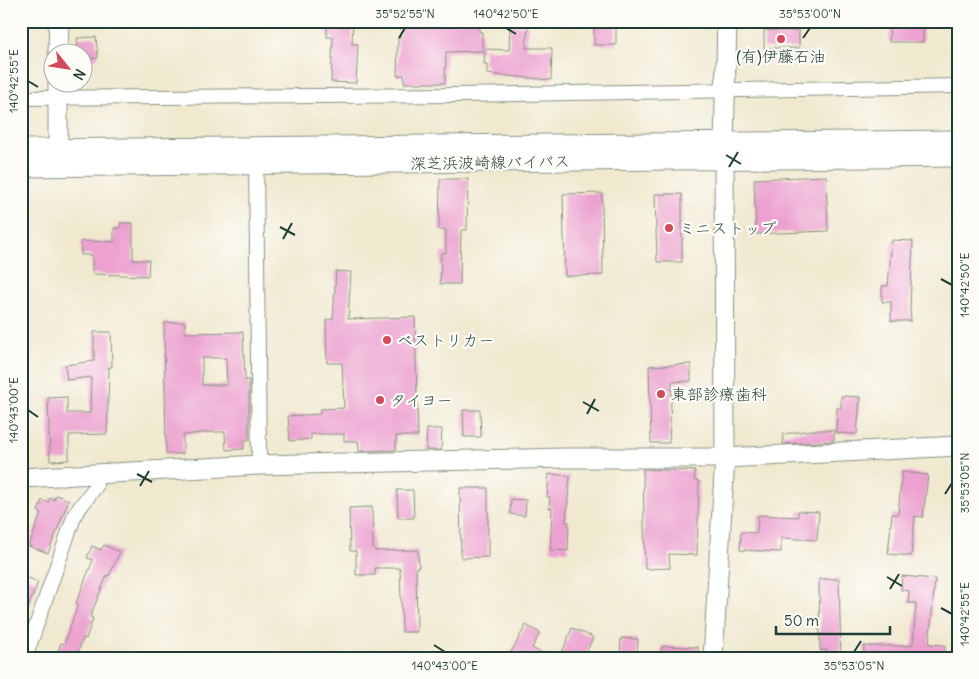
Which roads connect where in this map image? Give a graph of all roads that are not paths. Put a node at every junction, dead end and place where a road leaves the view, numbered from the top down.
1 (59, 21) edge
2 (728, 21) edge
3 (58, 42) edge
4 (958, 86) edge
5 (726, 88) junction
6 (92, 90) edge
7 (48, 92) edge
8 (57, 92) edge
9 (21, 98) edge
10 (958, 140) edge
11 (21, 149) edge
12 (58, 149) junction
13 (725, 151) junction
14 (256, 156) junction
15 (958, 157) edge
16 (21, 166) edge
17 (958, 446) edge
18 (725, 458) junction
19 (259, 466) junction
20 (97, 476) junction
21 (21, 478) edge
22 (25, 658) edge
23 (713, 658) edge

1 - 3 street
2 - 5 street
4 - 5 street
5 - 6 street
5 - 13 street
7 - 9 street
8 - 12 street
10 - 13 street, 深芝浜波崎線バイパス
11 - 12 street, 深芝浜波崎線バイパス
12 - 14 street, 深芝浜波崎線バイパス
13 - 14 street, 深芝浜波崎線バイパス
13 - 15 street, 深芝浜波崎線バイパス
13 - 18 street
14 - 16 street, 深芝浜波崎線バイパス
14 - 19 street
17 - 18 street
18 - 19 street
18 - 23 street
19 - 20 street
20 - 21 street
20 - 22 street

